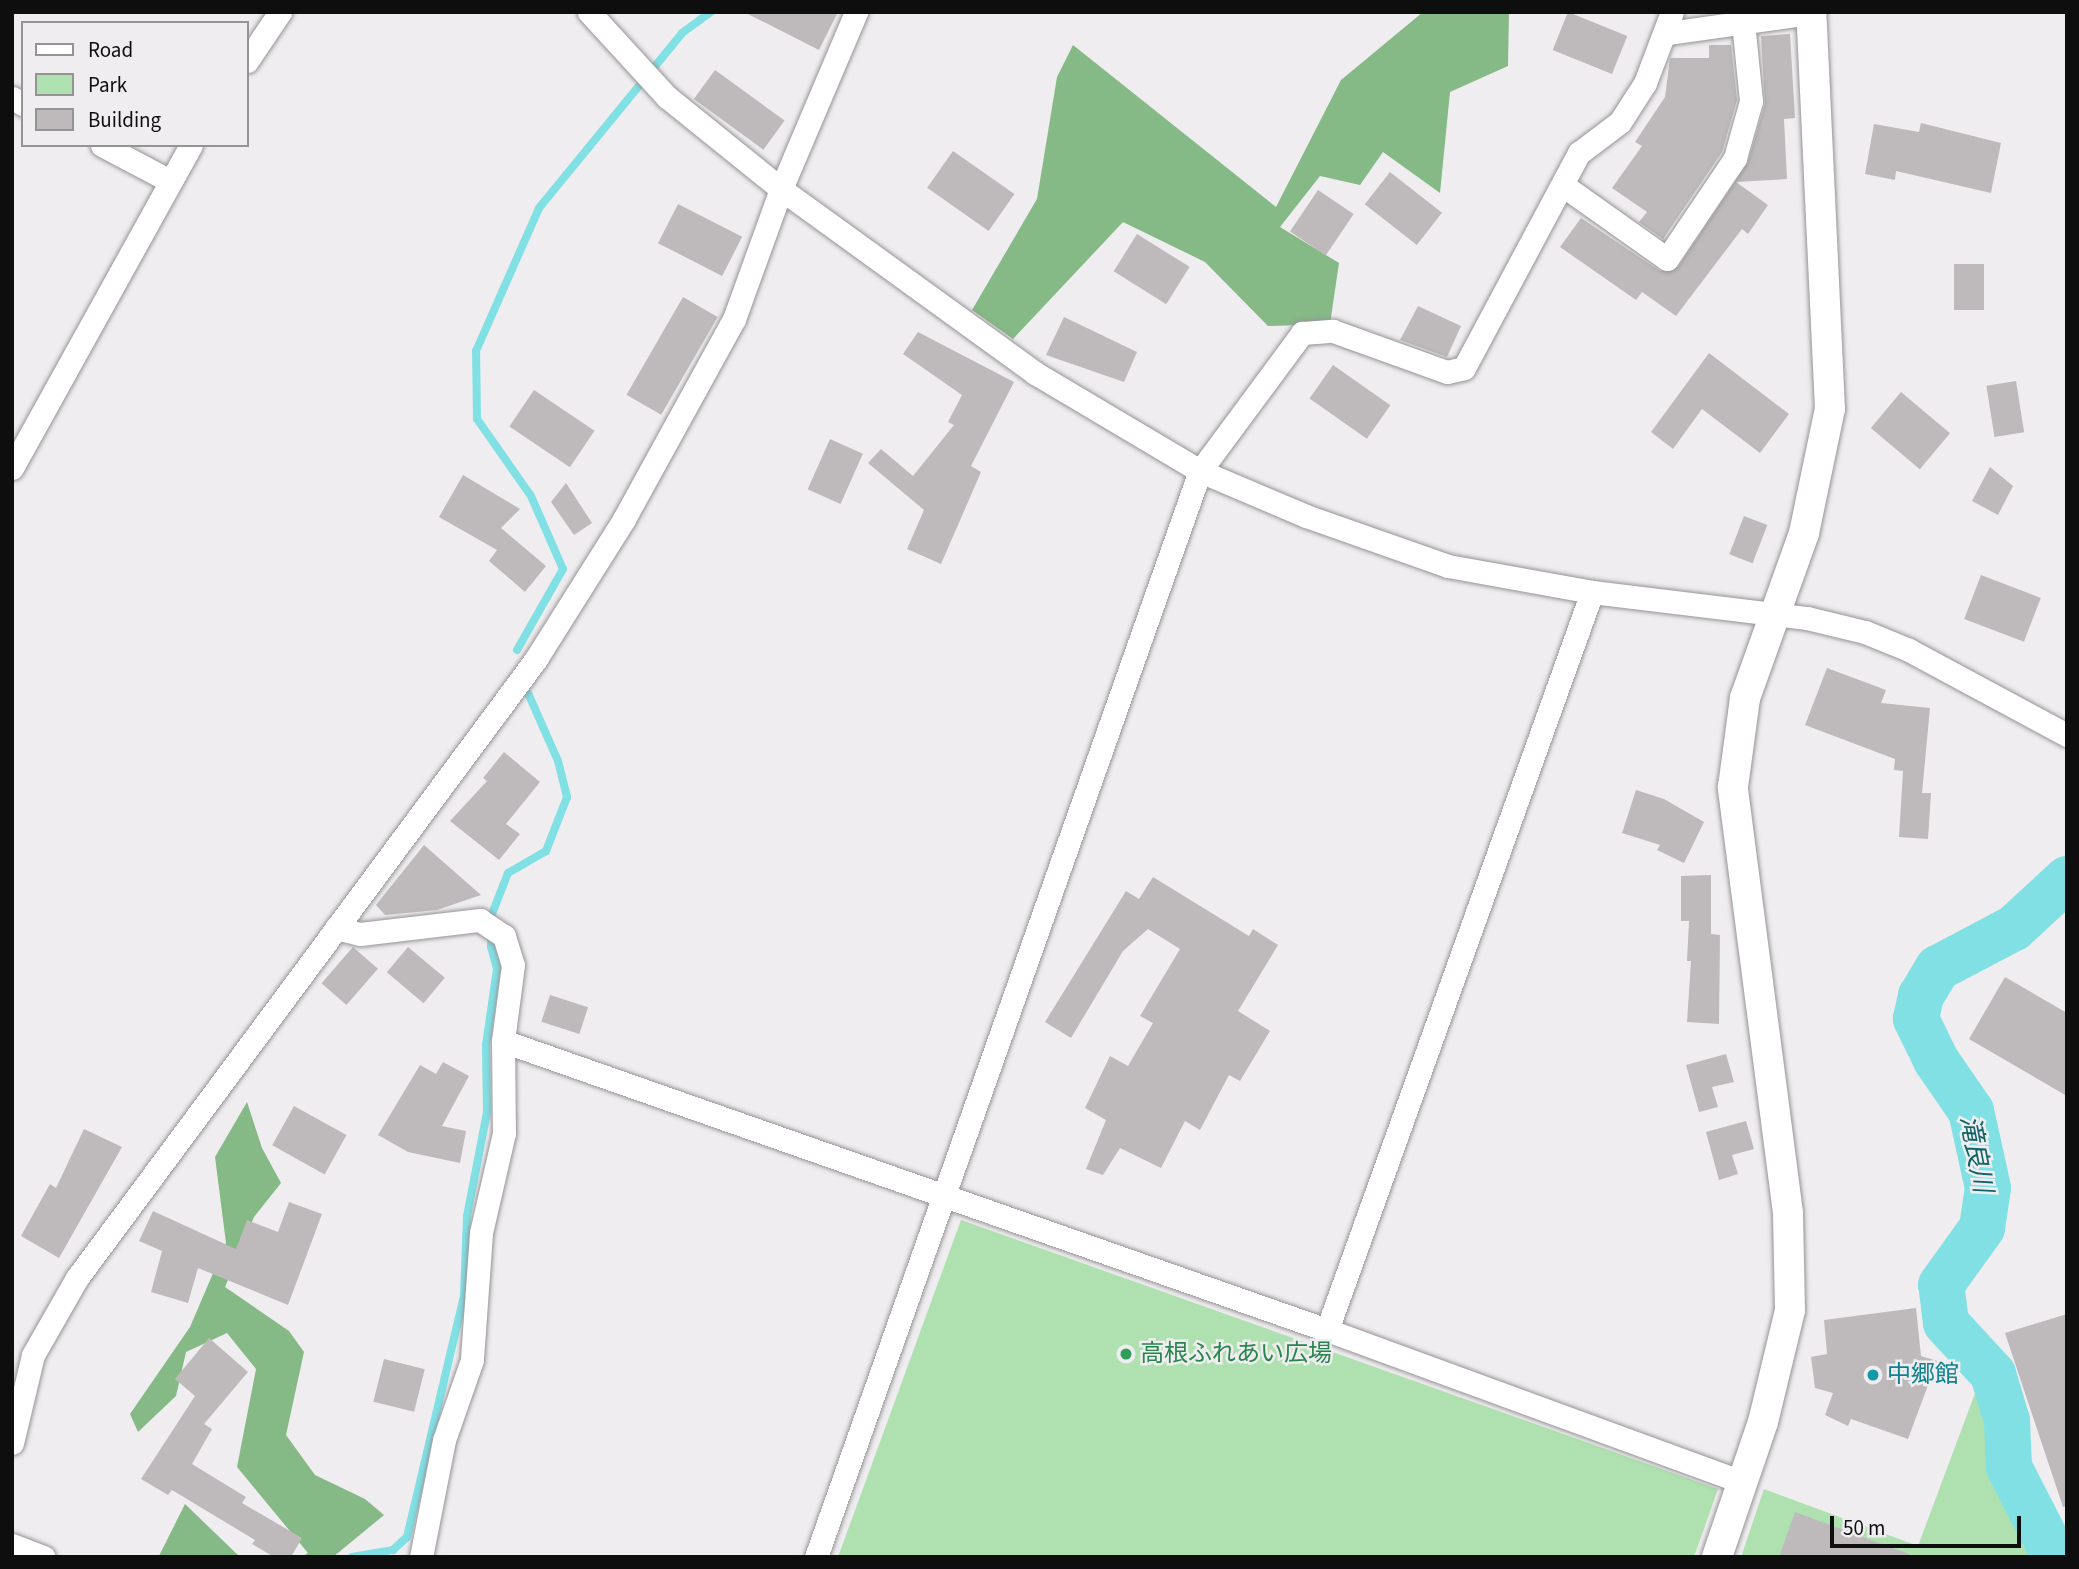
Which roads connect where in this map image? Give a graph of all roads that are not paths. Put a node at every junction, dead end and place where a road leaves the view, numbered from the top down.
1 (280, 12) edge
2 (589, 12) edge
3 (856, 12) edge
4 (1811, 13) edge
5 (1743, 22) junction
6 (1670, 23) edge
7 (248, 60) edge
8 (106, 147) edge
9 (190, 147) edge
10 (168, 180) junction
11 (1564, 186) junction
12 (780, 189) junction
13 (12, 468) edge
14 (1200, 471) junction
15 (1592, 592) junction
16 (1771, 617) junction
17 (2067, 736) edge
18 (336, 928) junction
19 (503, 1041) junction
20 (942, 1196) junction
21 (1327, 1330) junction
22 (12, 1443) edge
23 (1743, 1482) junction
24 (12, 1545) edge
25 (425, 1556) edge
26 (44, 1557) edge
27 (816, 1557) edge
28 (1717, 1557) edge

1 - 7 street
2 - 12 street
3 - 12 street
4 - 5 street
4 - 16 street
5 - 6 street
5 - 11 street
6 - 11 street
8 - 10 street
9 - 10 street
10 - 13 street
11 - 14 street
12 - 14 street
12 - 18 street
14 - 15 street
14 - 20 street
15 - 16 street
15 - 21 street
16 - 17 street
16 - 23 street
18 - 19 street
18 - 22 street
19 - 20 street
19 - 25 street
20 - 21 street
20 - 27 street
21 - 23 street
23 - 28 street
24 - 26 street

